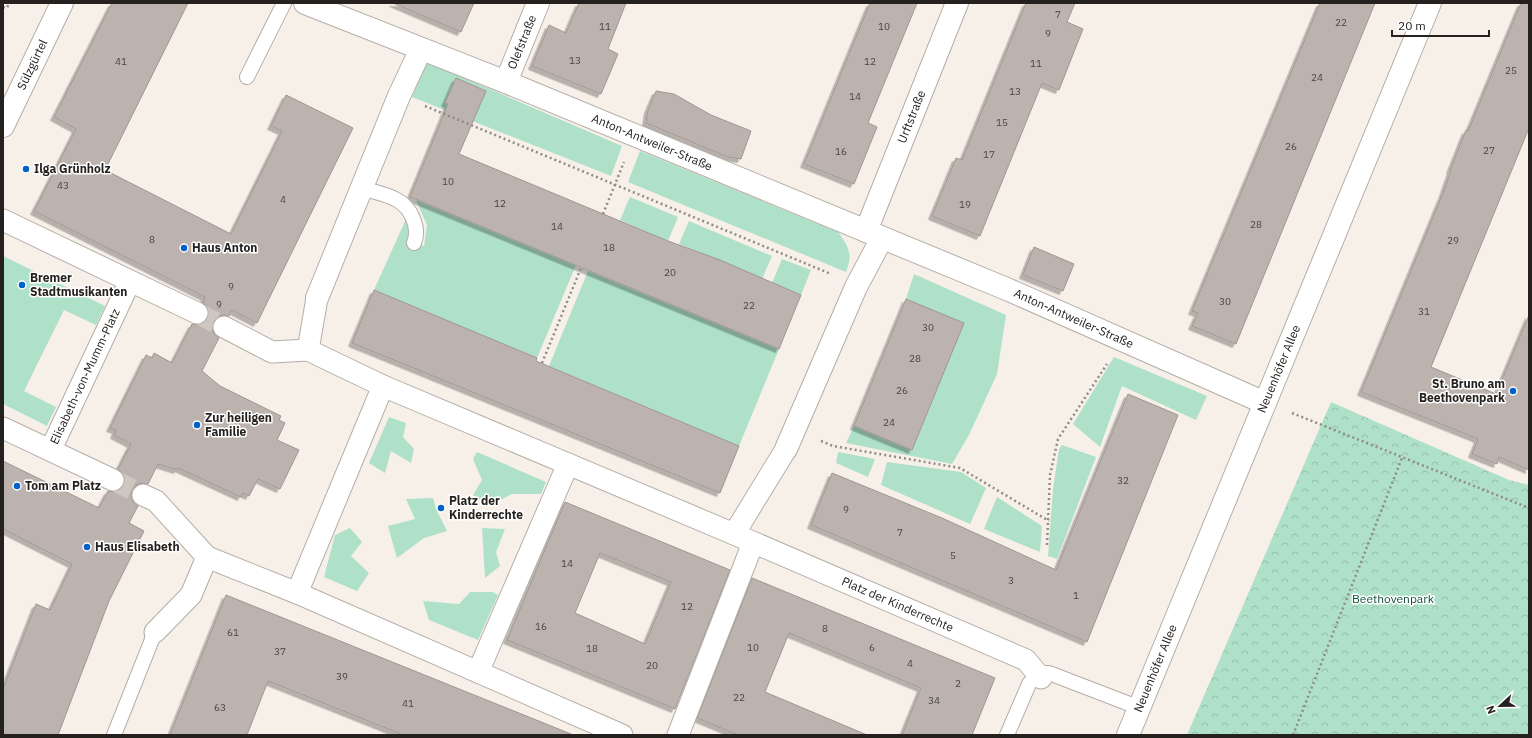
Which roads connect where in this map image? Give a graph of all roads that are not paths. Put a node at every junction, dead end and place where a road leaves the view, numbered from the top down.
1 (62, 3) edge
2 (284, 3) edge
3 (306, 3) edge
4 (538, 3) edge
5 (957, 3) edge
6 (1430, 3) edge
7 (421, 49) junction
8 (248, 77) dead end
9 (506, 82) junction
10 (3, 126) edge
11 (362, 188) junction
12 (3, 220) edge
13 (874, 235) junction
14 (414, 243) dead end
15 (130, 281) junction
16 (317, 298) joint
17 (197, 314) tunnel mouth
18 (224, 327) tunnel mouth
19 (308, 350) junction
20 (383, 386) junction
21 (1265, 402) junction
22 (3, 428) edge
23 (790, 440) joint
24 (51, 449) junction
25 (568, 464) junction
26 (113, 480) tunnel mouth
27 (143, 495) tunnel mouth
28 (743, 538) junction
29 (207, 557) junction
30 (298, 593) junction
31 (155, 632) joint
32 (478, 672) junction
33 (1040, 676) junction
34 (1140, 708) junction
35 (114, 735) edge
36 (622, 735) edge
37 (678, 735) edge
38 (1007, 735) edge
39 (1128, 735) edge

1 - 10 street, Sülzgürtel
2 - 8 lane
3 - 7 street, Anton-Antweiler-Straße
4 - 9 street, Olefstraße
5 - 13 street, Urftstraße
6 - 21 street, Neuenhöfer Allee
7 - 9 street, Anton-Antweiler-Straße
7 - 11 street
9 - 13 street, Anton-Antweiler-Straße
11 - 14 lane
11 - 16 street
12 - 15 street
13 - 21 street, Anton-Antweiler-Straße
13 - 23 street
15 - 17 street
15 - 24 street, Elisabeth-von-Mumm-Platz
16 - 19 street
18 - 19 street
19 - 20 street, Platz der Kinderrechte
20 - 25 street, Platz der Kinderrechte
20 - 30 street
21 - 34 street, Neuenhöfer Allee
22 - 24 street, Elisabeth-von-Mumm-Platz
23 - 28 street
24 - 26 street, Elisabeth-von-Mumm-Platz
25 - 28 street, Platz der Kinderrechte
25 - 32 street
27 - 29 street
28 - 33 street, Platz der Kinderrechte
28 - 37 street
29 - 30 street
29 - 31 street
30 - 32 street
31 - 35 lane
32 - 36 street
33 - 34 lane
33 - 38 lane
34 - 39 street, Neuenhöfer Allee

